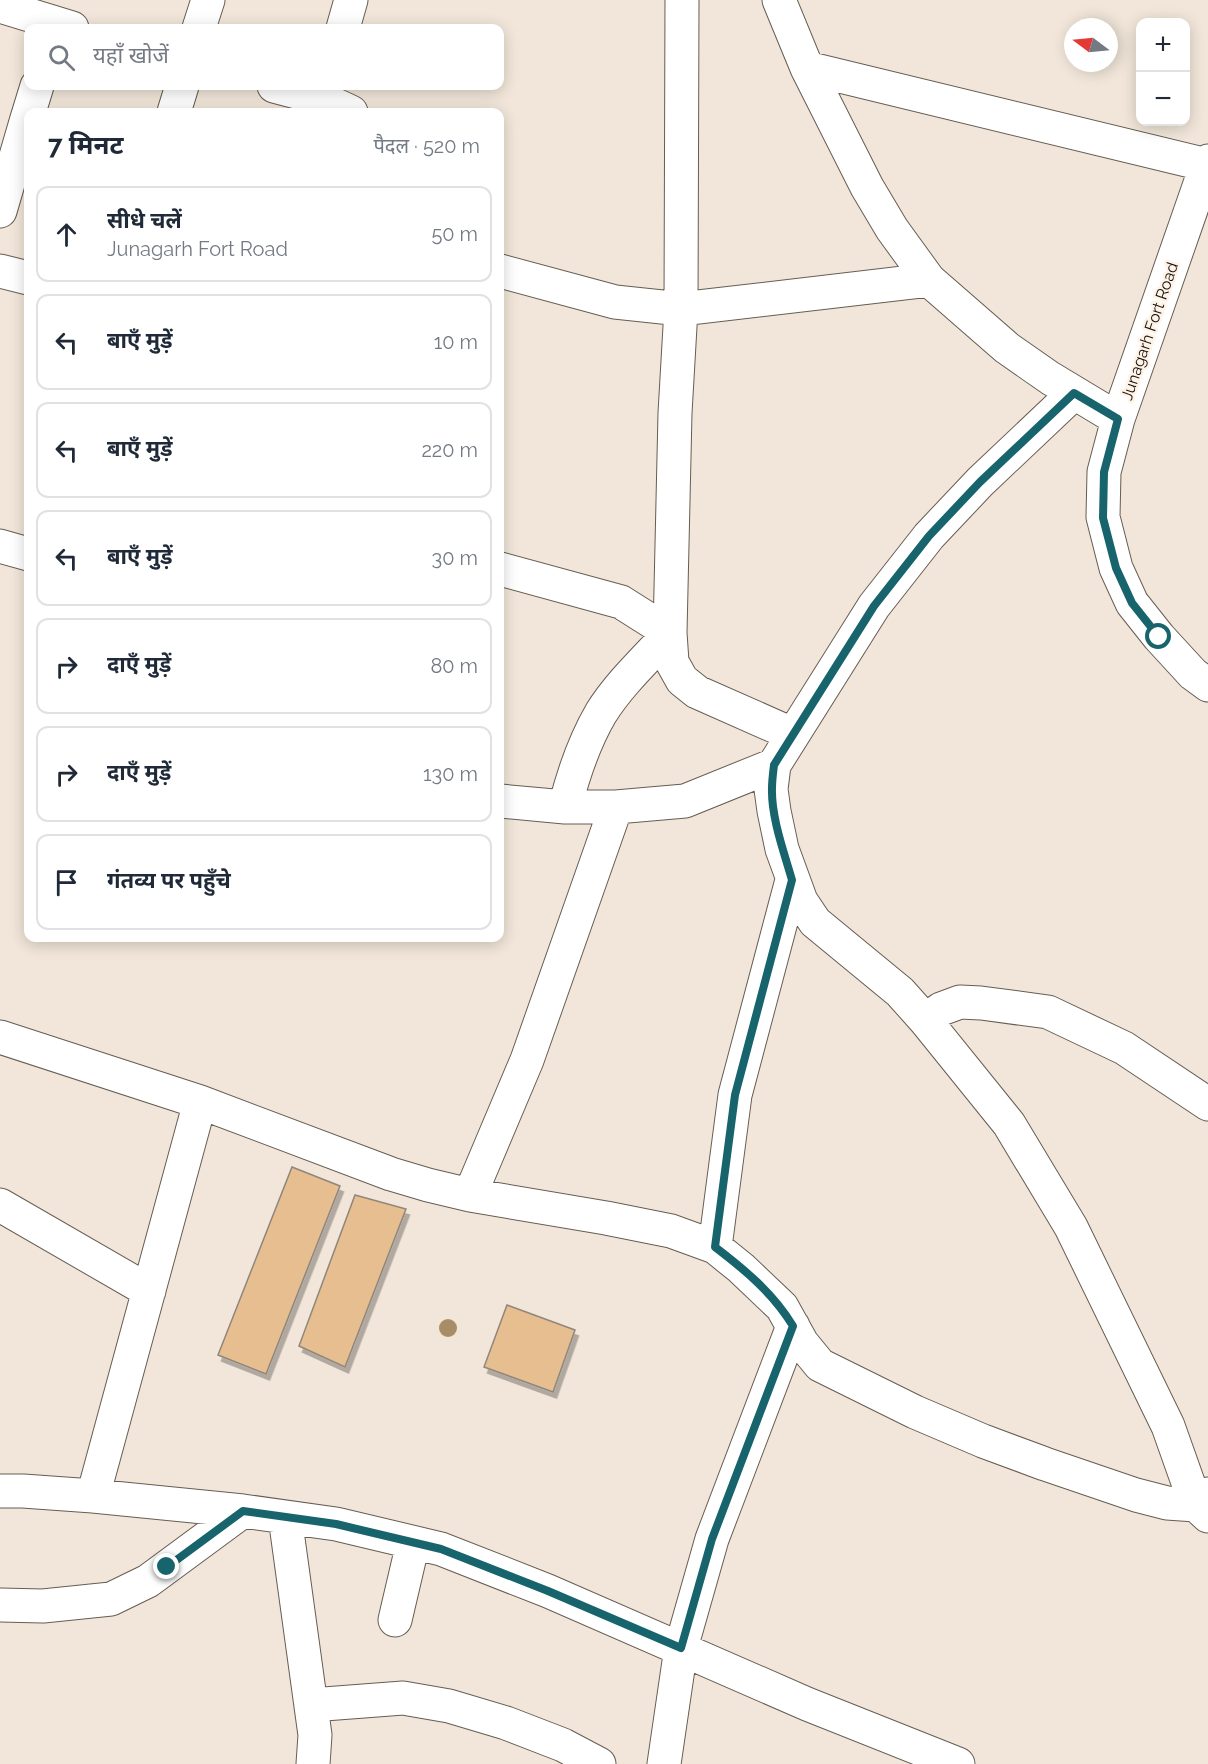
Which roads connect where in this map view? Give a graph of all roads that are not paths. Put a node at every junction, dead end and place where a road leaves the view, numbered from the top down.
1 (208, 0) edge
2 (351, 0) edge
3 (682, 0) edge
4 (779, 0) edge
5 (0, 6) edge
6 (61, 20) edge
7 (200, 24) edge
8 (344, 24) edge
9 (807, 68) junction
10 (36, 90) edge
11 (181, 90) edge
12 (288, 90) edge
13 (330, 102) edge
14 (31, 108) edge
15 (175, 108) edge
16 (24, 131) edge
17 (1207, 163) edge
18 (0, 211) edge
19 (0, 271) edge
20 (504, 272) edge
21 (24, 277) edge
22 (929, 280) junction
23 (681, 309) junction
24 (1074, 393) junction
25 (1118, 419) junction
26 (0, 546) edge
27 (24, 553) edge
28 (504, 570) edge
29 (670, 633) junction
30 (1208, 685) edge
31 (792, 734) junction
32 (774, 765) junction
33 (504, 801) edge
34 (565, 807) junction
35 (616, 807) junction
36 (792, 880) junction
37 (925, 1020) junction
38 (0, 1037) edge
39 (200, 1102) junction
40 (1208, 1104) edge
41 (470, 1196) junction
42 (0, 1205) edge
43 (715, 1247) junction
44 (149, 1291) junction
45 (793, 1326) junction
46 (0, 1491) edge
47 (93, 1496) junction
48 (1204, 1505) edge
49 (243, 1511) junction
50 (285, 1517) junction
51 (413, 1543) junction
52 (0, 1605) edge
53 (395, 1620) dead end
54 (681, 1648) junction
55 (311, 1705) junction
56 (313, 1764) edge
57 (599, 1764) edge
58 (664, 1764) edge
59 (958, 1764) edge

1 - 7 street
2 - 8 street
3 - 23 street
4 - 9 street
5 - 6 street
9 - 17 street
9 - 22 street
10 - 14 street
11 - 15 street
12 - 13 street
16 - 18 street
17 - 25 street, Junagarh Fort Road
19 - 21 street
20 - 23 street
22 - 23 street
22 - 24 street
23 - 29 street
24 - 25 street
24 - 31 street
25 - 30 street, Junagarh Fort Road
26 - 27 street
28 - 29 street
29 - 31 street
29 - 34 street
31 - 32 street
32 - 35 street
32 - 36 street
33 - 34 street
34 - 35 street
35 - 41 street
36 - 37 street
36 - 43 street
37 - 40 street
37 - 48 street
38 - 39 street
39 - 41 street
39 - 44 street
41 - 43 street
42 - 44 street
43 - 45 street
44 - 47 street
45 - 48 street
45 - 54 street
46 - 47 street
47 - 49 street
49 - 50 street
49 - 52 street
50 - 51 street
50 - 55 street
51 - 53 street
51 - 54 street
54 - 58 street
54 - 59 street
55 - 56 street
55 - 57 street

